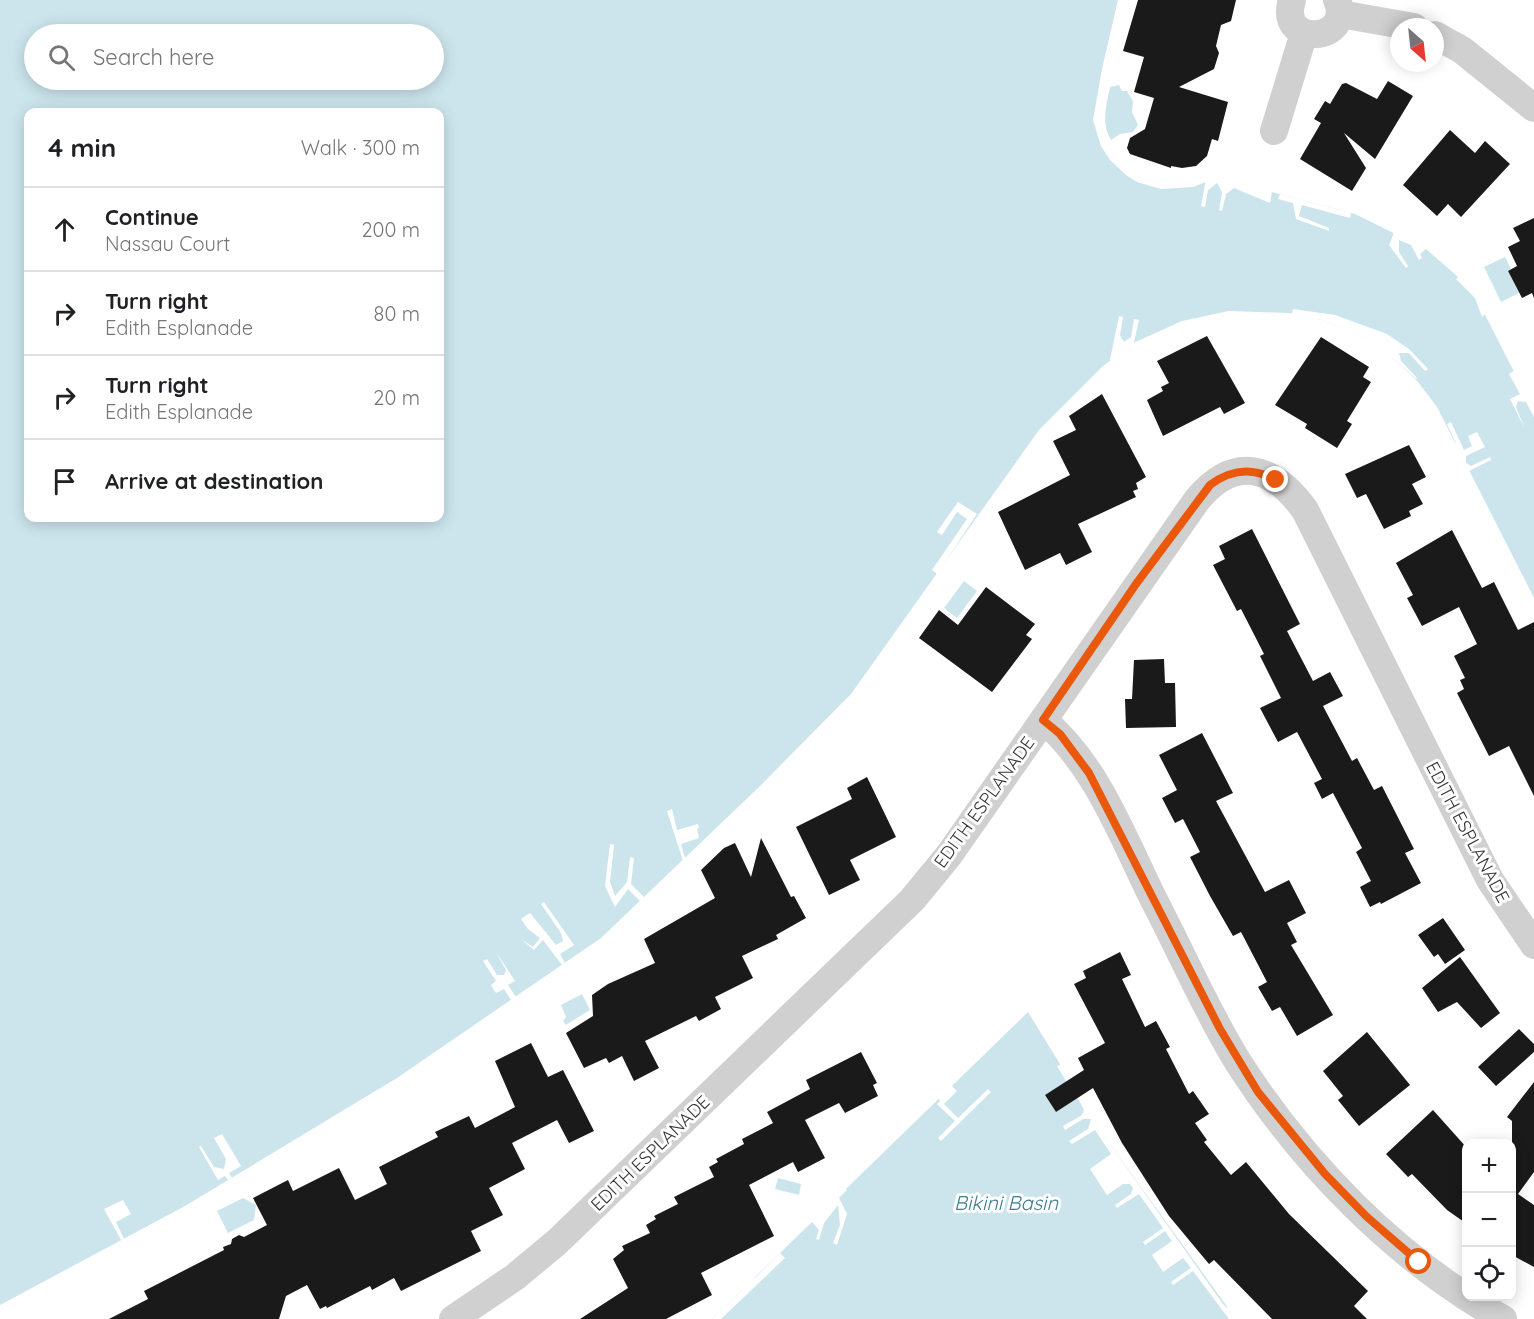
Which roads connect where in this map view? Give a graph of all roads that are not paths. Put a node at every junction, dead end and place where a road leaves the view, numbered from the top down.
1 (1292, 0) edge
2 (1339, 7) edge
3 (1390, 21) edge
4 (1304, 33) junction
5 (1444, 40) edge
6 (1534, 108) edge
7 (1274, 131) dead end
8 (1043, 720) junction
9 (1534, 945) edge
10 (453, 1319) edge
11 (1503, 1319) edge

1 - 4 street
2 - 3 street
2 - 4 street
4 - 7 street
5 - 6 street
8 - 9 street, EDITH ESPLANADE
8 - 10 street, EDITH ESPLANADE
8 - 11 street

